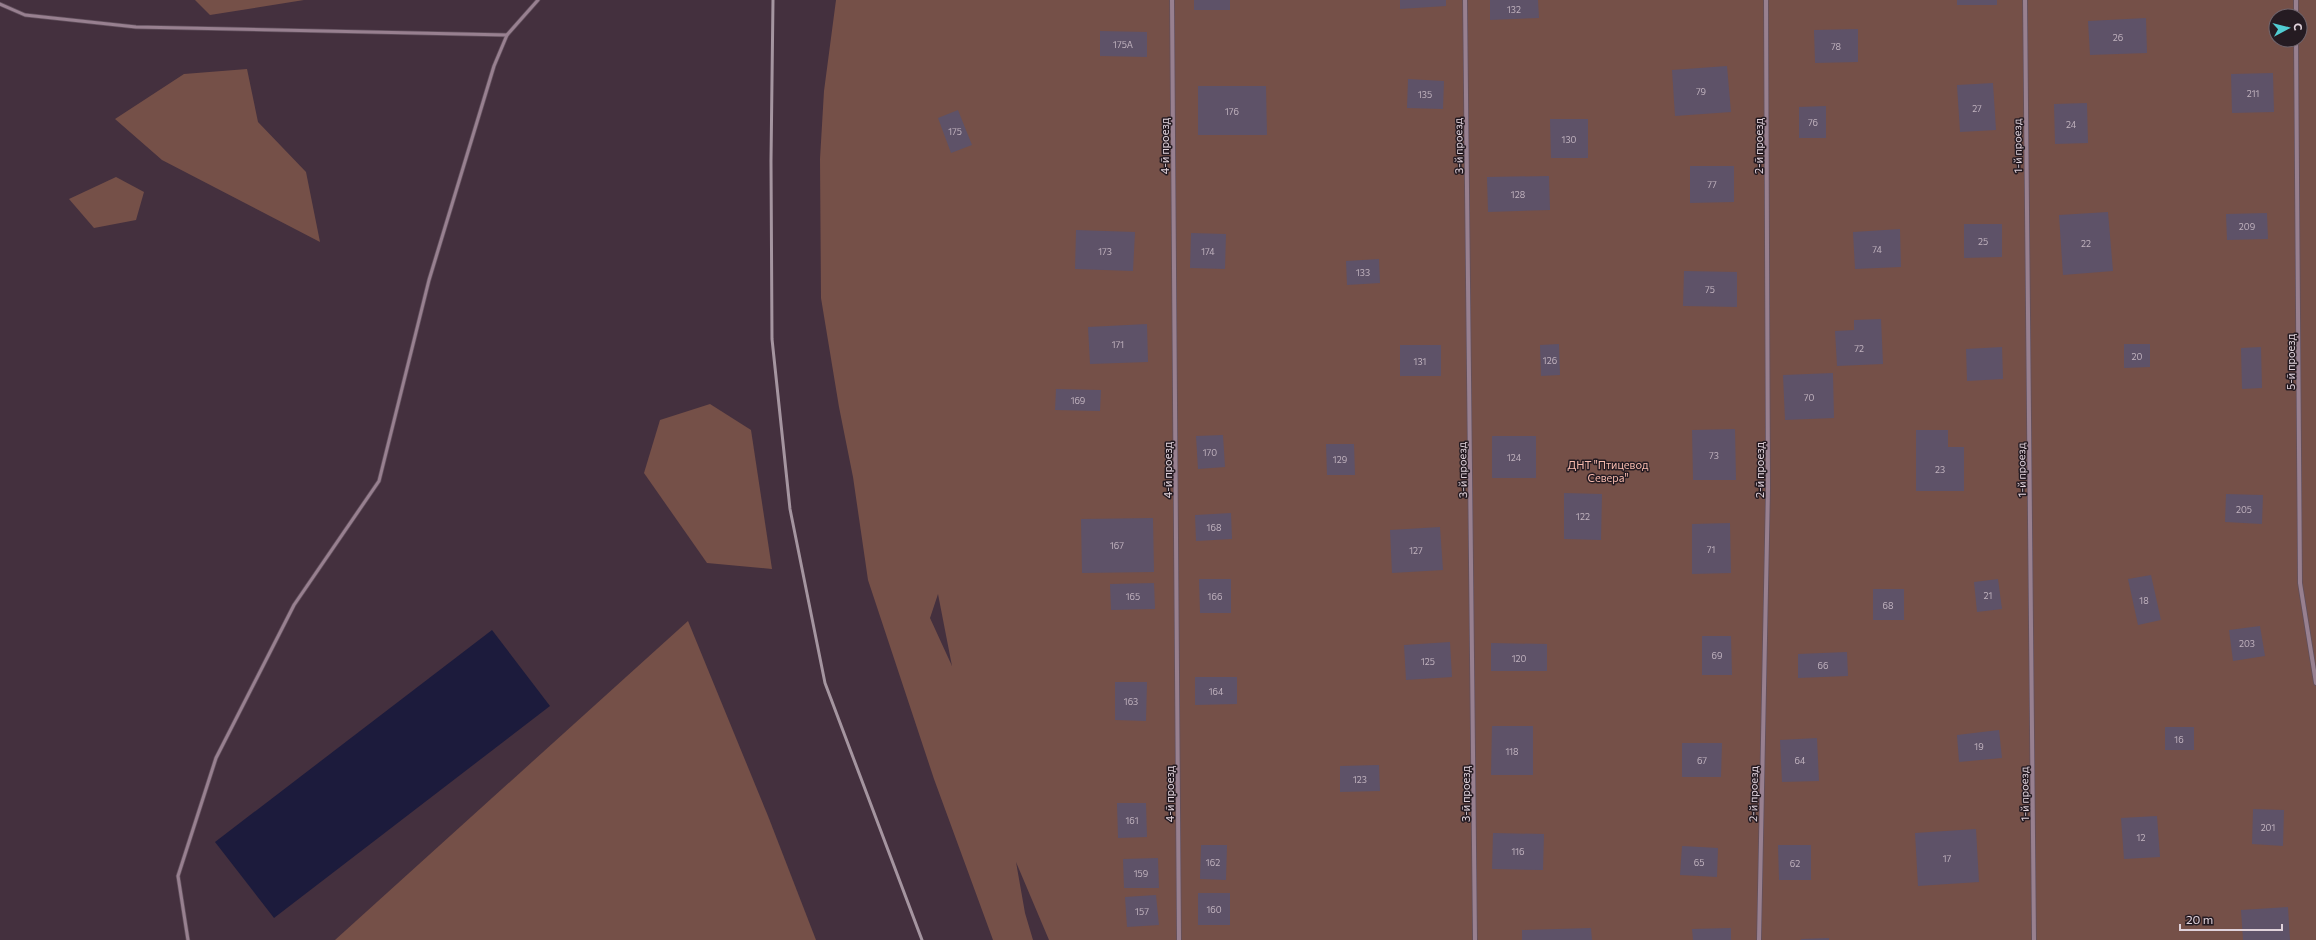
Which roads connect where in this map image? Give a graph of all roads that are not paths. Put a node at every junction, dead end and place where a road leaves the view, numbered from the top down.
1 (538, 0) edge
2 (1172, 0) edge
3 (1465, 0) edge
4 (1766, 0) edge
5 (2025, 0) edge
6 (0, 4) edge
7 (507, 35) junction
8 (2296, 48) edge
9 (2316, 683) edge
10 (188, 940) edge
11 (1179, 940) edge
12 (1475, 940) edge
13 (1759, 940) edge
14 (2034, 940) edge

1 - 7 lane
2 - 11 street, 4-й проезд
3 - 12 street, 3-й проезд
4 - 13 street, 2-й проезд
5 - 14 street, 1-й проезд
6 - 7 lane
7 - 10 lane
8 - 9 street, 5-й проезд

